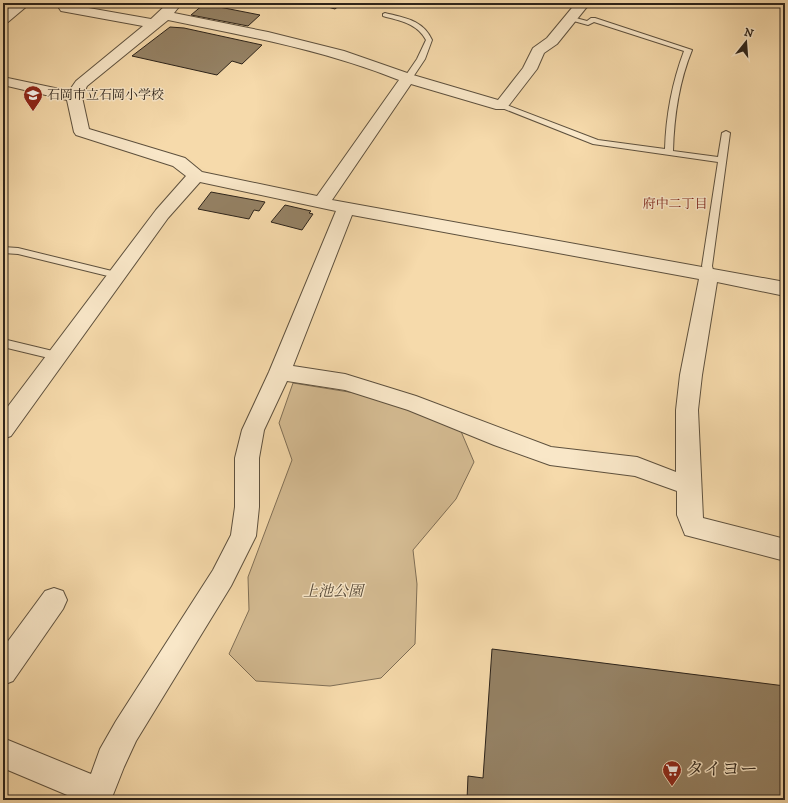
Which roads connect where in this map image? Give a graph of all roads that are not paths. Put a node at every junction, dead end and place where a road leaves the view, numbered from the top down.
1 (3, 3) edge
2 (175, 3) edge
3 (583, 3) edge
4 (66, 8) dead end
5 (385, 15) dead end
6 (3, 19) edge
7 (160, 19) junction
8 (572, 19) junction
9 (408, 78) junction
10 (3, 81) edge
11 (74, 97) junction
12 (501, 106) junction
13 (726, 133) dead end
14 (670, 152) junction
15 (722, 160) junction
16 (196, 176) junction
17 (322, 202) junction
18 (346, 208) junction
19 (3, 250) edge
20 (709, 274) junction
21 (116, 275) junction
22 (785, 289) edge
23 (3, 343) edge
24 (57, 356) junction
25 (280, 372) junction
26 (3, 430) edge
27 (689, 484) junction
28 (785, 550) edge
29 (54, 600) dead end
30 (3, 671) edge
31 (3, 753) edge
32 (97, 797) edge

1 - 6 street
2 - 7 street
3 - 8 street
4 - 7 street
5 - 9 lane
7 - 9 street
7 - 11 street
8 - 12 street
8 - 14 lane
9 - 12 street
9 - 17 street
10 - 11 street
11 - 16 street
12 - 14 lane
13 - 15 lane
14 - 15 lane
15 - 20 lane
16 - 17 street
16 - 21 street
17 - 18 street
18 - 20 street
18 - 25 street
19 - 21 lane
20 - 22 street
20 - 27 street
21 - 24 street
23 - 24 lane
24 - 26 street
25 - 27 street
25 - 32 street
27 - 28 street
29 - 30 street
31 - 32 street

